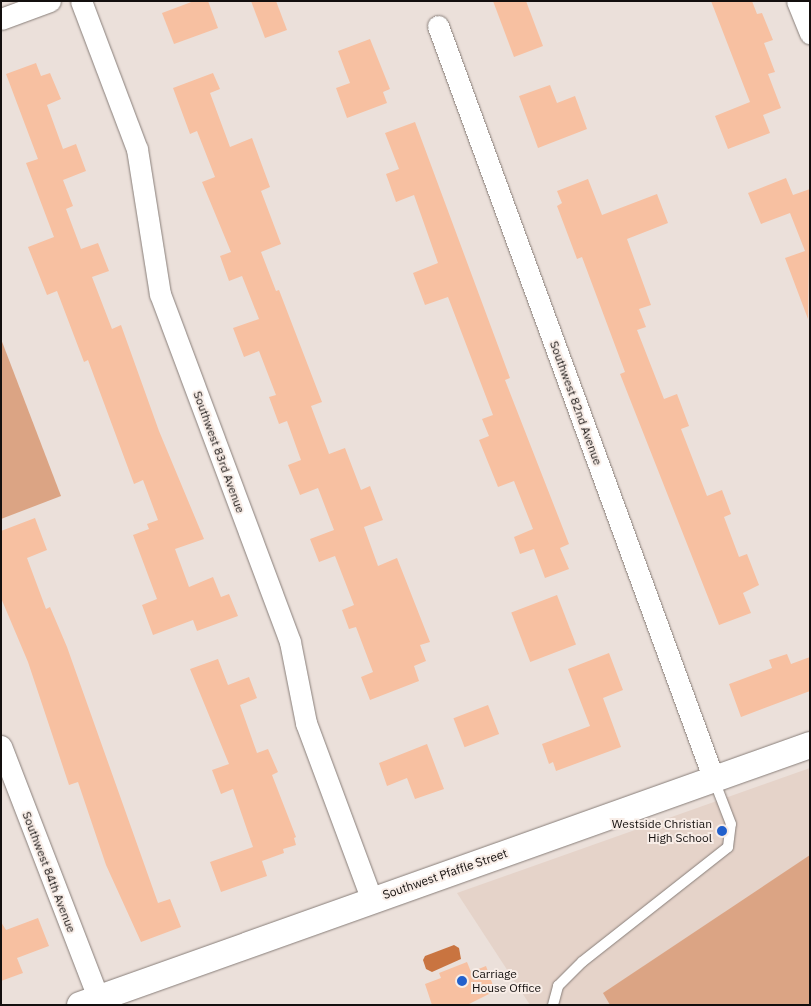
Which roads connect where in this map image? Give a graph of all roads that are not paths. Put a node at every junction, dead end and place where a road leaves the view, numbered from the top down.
1 (50, 1) edge
2 (81, 1) edge
3 (797, 1) edge
4 (1, 19) edge
5 (438, 26) dead end
6 (810, 34) edge
7 (810, 745) edge
8 (1, 746) edge
9 (714, 780) junction
10 (372, 900) junction
11 (89, 1002) edge
12 (553, 1005) edge

1 - 4 street
2 - 10 street, Southwest 83rd Avenue
3 - 6 street
5 - 9 street, Southwest 82nd Avenue
7 - 9 street, Southwest Pfaffle Street
8 - 11 street, Southwest 84th Avenue
9 - 10 street, Southwest Pfaffle Street
9 - 12 lane
10 - 11 street, Southwest Pfaffle Street

